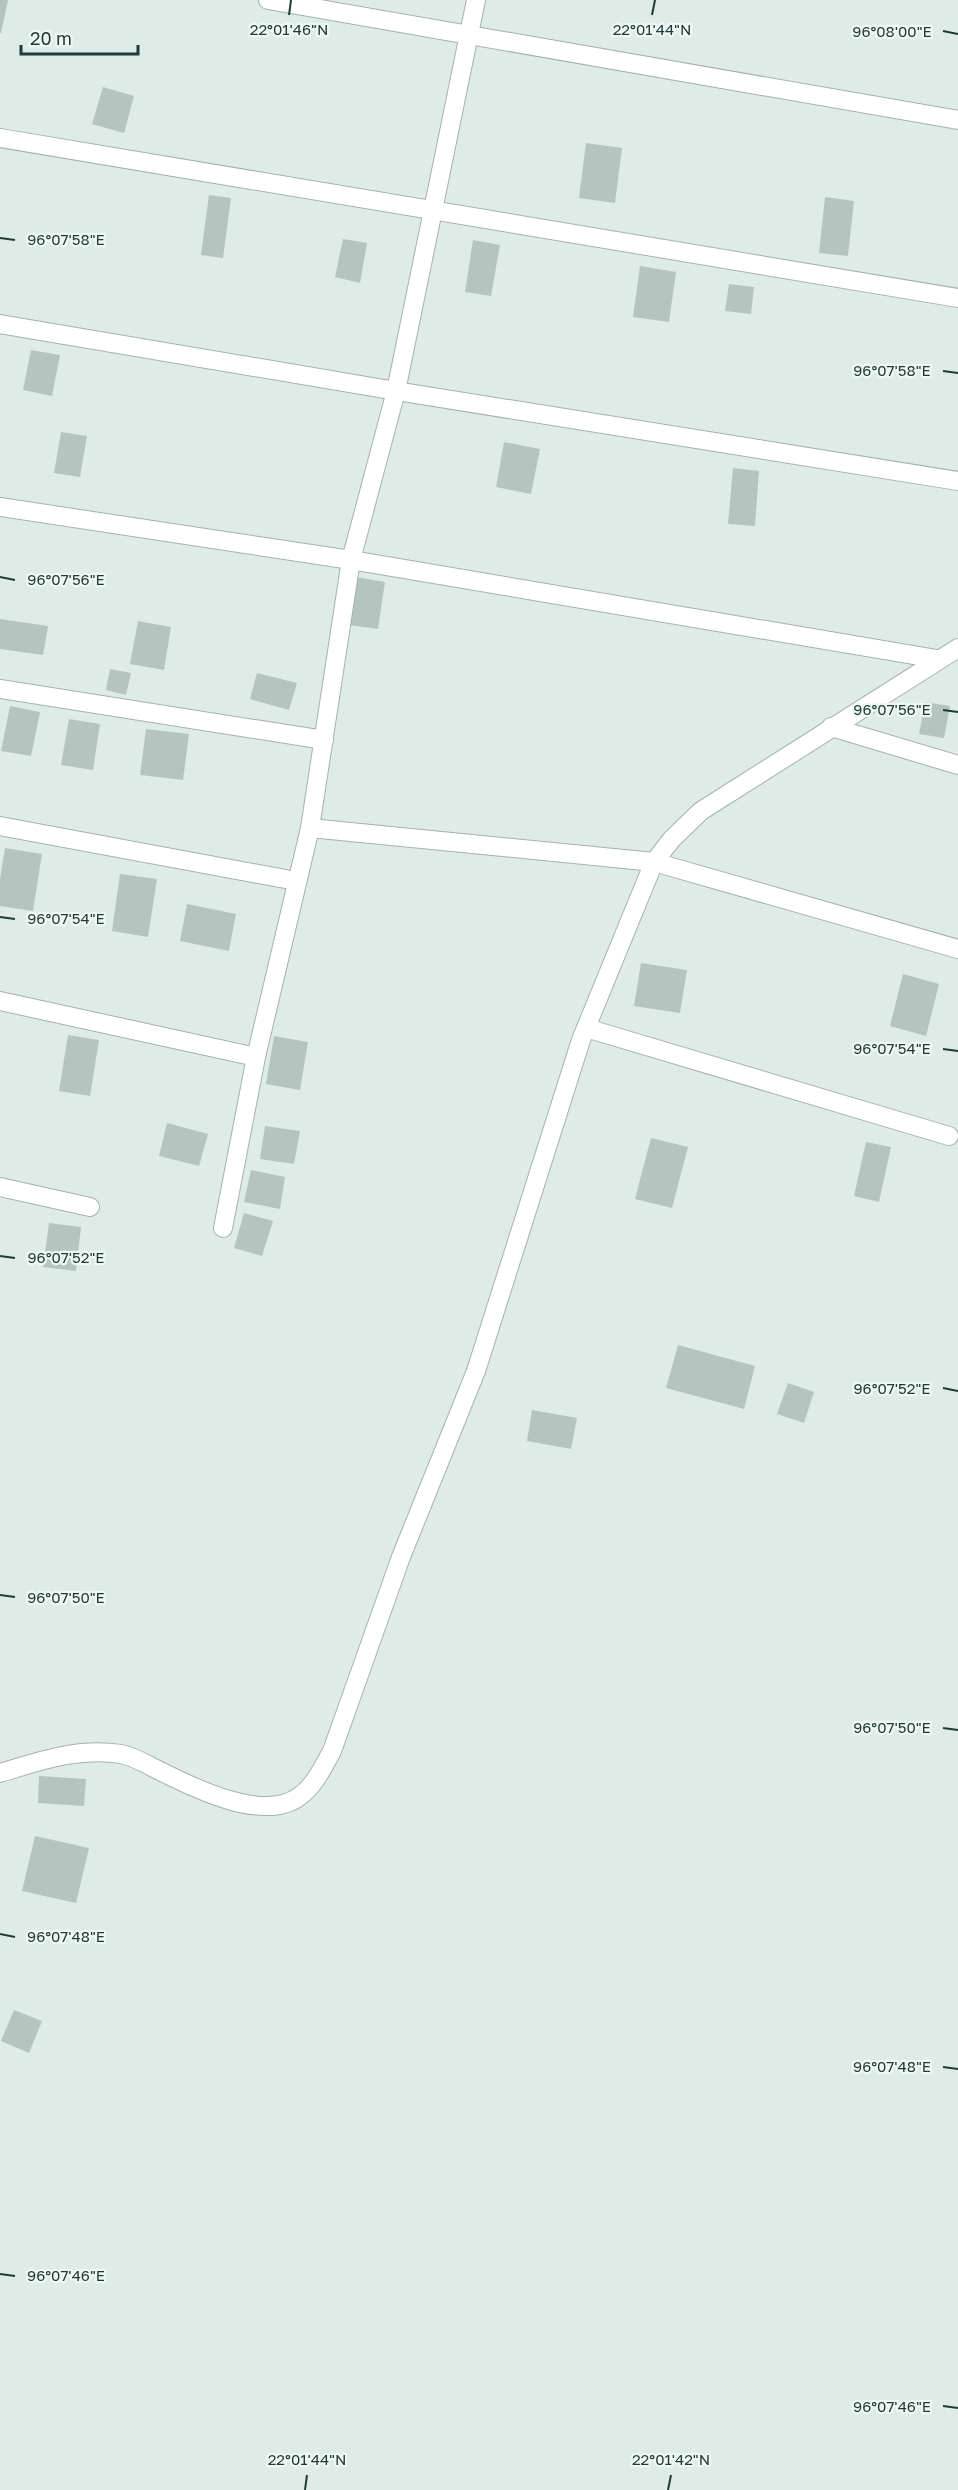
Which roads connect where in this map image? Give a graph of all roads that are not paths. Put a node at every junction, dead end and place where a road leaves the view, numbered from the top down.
1 (268, 0) edge
2 (476, 0) edge
3 (469, 36) junction
4 (958, 120) edge
5 (0, 138) edge
6 (433, 212) junction
7 (958, 298) edge
8 (0, 324) edge
9 (396, 391) junction
10 (958, 481) edge
11 (0, 507) edge
12 (351, 560) junction
13 (958, 648) edge
14 (937, 659) junction
15 (0, 689) edge
16 (831, 727) junction
17 (324, 740) junction
18 (958, 765) edge
19 (0, 826) edge
20 (309, 828) junction
21 (654, 862) junction
22 (296, 881) junction
23 (958, 949) edge
24 (0, 1002) edge
25 (586, 1028) junction
26 (256, 1057) junction
27 (949, 1136) dead end
28 (0, 1187) edge
29 (90, 1207) dead end
30 (222, 1228) dead end
31 (0, 1773) edge

1 - 3 street
2 - 3 street
3 - 4 street
3 - 6 street
5 - 6 street
6 - 7 street
6 - 9 street
8 - 9 street
9 - 10 street
9 - 12 street
11 - 12 street
12 - 14 street
12 - 17 street
13 - 14 street
14 - 16 street
15 - 17 street
16 - 18 street
16 - 21 street
17 - 20 street
19 - 22 street
20 - 21 street
20 - 22 street
21 - 23 street
21 - 25 street
22 - 26 street
24 - 26 street
25 - 27 street
25 - 31 street
26 - 30 street
28 - 29 street

